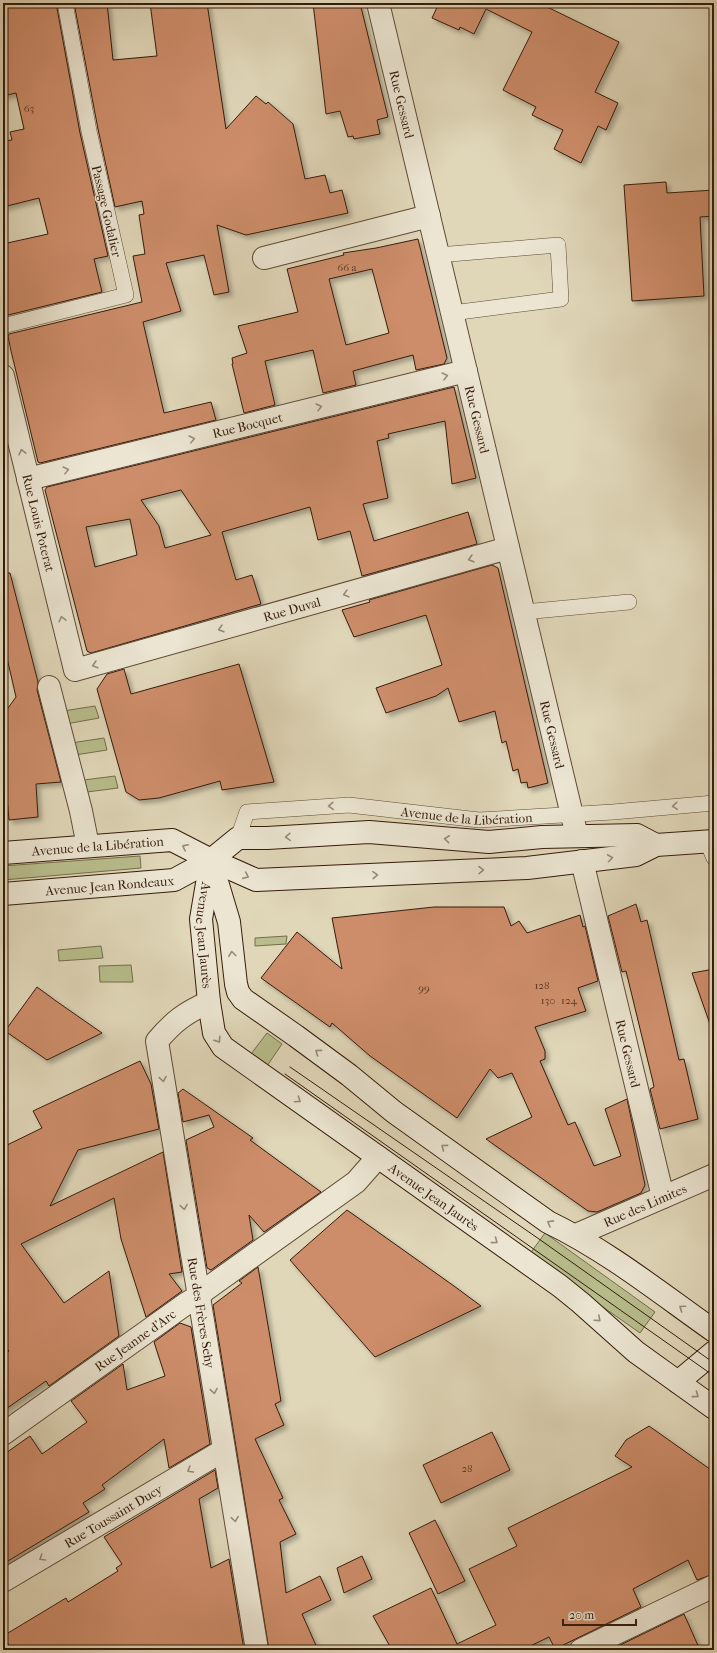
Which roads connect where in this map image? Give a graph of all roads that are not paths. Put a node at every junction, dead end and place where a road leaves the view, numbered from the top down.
1 (65, 3) edge
2 (378, 3) edge
3 (429, 216) junction
4 (438, 255) junction
5 (264, 258) dead end
6 (452, 313) junction
7 (3, 326) edge
8 (466, 371) junction
9 (3, 376) edge
10 (28, 479) junction
11 (508, 548) junction
12 (629, 602) dead end
13 (524, 612) junction
14 (75, 670) joint
15 (49, 687) dead end
16 (714, 803) edge
17 (572, 814) junction
18 (577, 836) junction
19 (238, 838) junction
20 (656, 845) junction
21 (88, 846) junction
22 (712, 847) edge
23 (3, 853) edge
24 (211, 860) junction
25 (582, 861) junction
26 (3, 894) edge
27 (238, 992) junction
28 (209, 1002) junction
29 (378, 1156) junction
30 (714, 1175) edge
31 (663, 1197) junction
32 (576, 1235) junction
33 (199, 1296) junction
34 (714, 1331) edge
35 (714, 1352) edge
36 (678, 1382) junction
37 (714, 1408) edge
38 (3, 1434) edge
39 (224, 1450) junction
40 (3, 1581) edge
41 (714, 1586) edge
42 (257, 1650) edge
43 (581, 1650) edge

1 - 7 lane, Passage Godalier
2 - 3 street, Rue Gessard
3 - 4 street, Rue Gessard
3 - 5 street
4 - 6 street, Rue Gessard
4 - 6 lane
6 - 8 street, Rue Gessard
10 -> 8 street, Rue Bocquet
8 - 11 street, Rue Gessard
10 -> 9 street, Rue Louis Poterat
14 -> 10 street, Rue Louis Poterat
11 - 13 street, Rue Gessard
11 -> 14 street, Rue Duval
12 - 13 lane
13 - 17 street, Rue Gessard
15 - 21 street
16 -> 17 lane, Avenue de la Libération
17 - 18 street, Rue Gessard
17 -> 19 lane, Avenue de la Libération
18 -> 19 street, Avenue de la Libération
18 - 20 street, Avenue de la Libération
19 - 24 street
20 - 22 street, Avenue de la Libération
25 -> 20 street, Avenue de la Libération
21 - 23 street, Avenue de la Libération
24 -> 21 street, Avenue de la Libération
24 -> 25 street, Avenue de la Libération
24 - 26 street, Avenue Jean Rondeaux
27 -> 24 street, Avenue Jean Jaurès
24 - 28 street, Avenue Jean Jaurès
25 - 31 street, Rue Gessard
27 - 28 street, Avenue Jean Jaurès
32 -> 27 street
28 -> 29 street, Avenue Jean Jaurès
28 -> 33 street, Rue des Frères Sehy
29 - 33 street, Rue Jeanne d'Arc
29 -> 36 street, Avenue Jean Jaurès
30 - 31 street, Rue des Limites
31 - 32 street, Rue des Limites
34 -> 32 street
33 - 38 street, Rue Jeanne d'Arc
33 -> 39 street, Rue des Frères Sehy
35 - 36 street
36 -> 37 street, Avenue Jean Jaurès
39 -> 40 street, Rue Toussaint Ducy
39 -> 42 street, Rue des Frères Sehy
41 - 43 street

